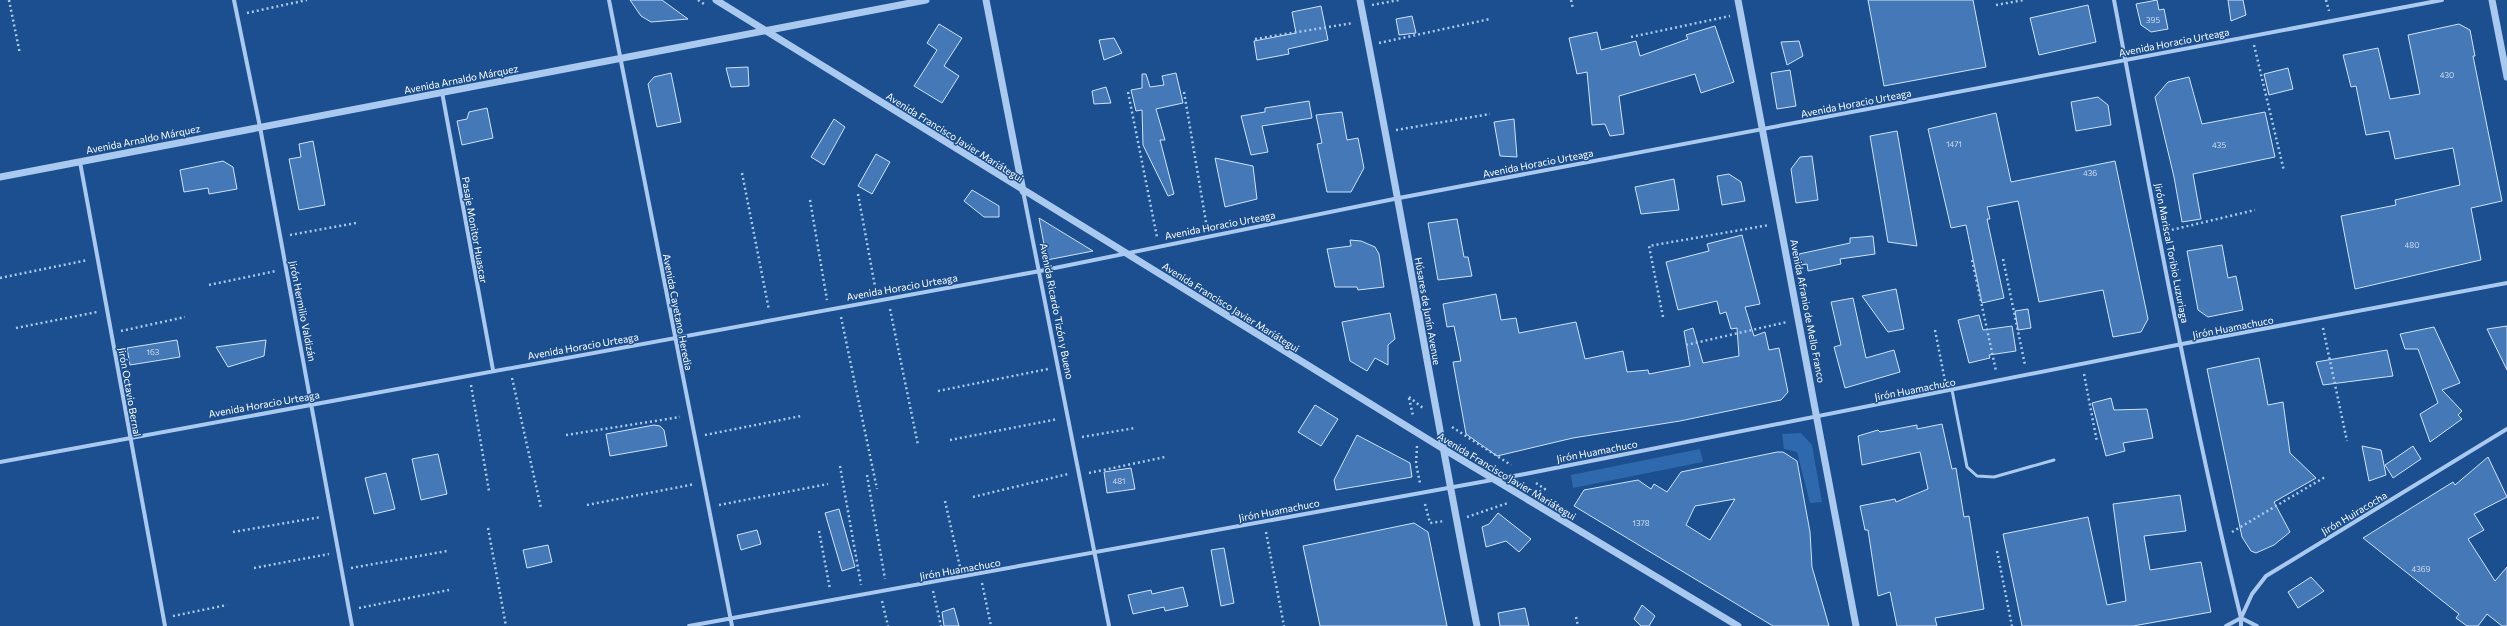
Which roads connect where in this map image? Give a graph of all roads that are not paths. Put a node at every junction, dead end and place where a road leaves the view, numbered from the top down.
1 (234, 0) edge
2 (609, 0) edge
3 (716, 0) edge
4 (926, 0) edge
5 (986, 0) edge
6 (1738, 0) edge
7 (2114, 0) edge
8 (2442, 0) edge
9 (2492, 0) edge
10 (1361, 4) edge
11 (765, 31) junction
12 (621, 58) junction
13 (2125, 60) junction
14 (2507, 77) edge
15 (442, 92) junction
16 (260, 127) junction
17 (1764, 129) junction
18 (80, 162) junction
19 (0, 177) edge
20 (1023, 191) junction
21 (1399, 198) junction
22 (1124, 252) junction
23 (1040, 271) junction
24 (2507, 283) edge
25 (675, 337) junction
26 (2182, 344) junction
27 (493, 370) junction
28 (1950, 390) junction
29 (312, 403) junction
30 (1817, 417) junction
31 (2507, 429) edge
32 (130, 436) junction
33 (1442, 448) junction
34 (2054, 460) dead end
35 (0, 462) edge
36 (1494, 479) junction
37 (1450, 486) junction
38 (1094, 553) junction
39 (731, 618) junction
40 (2241, 618) junction
41 (165, 626) edge
42 (352, 626) edge
43 (689, 626) edge
44 (732, 626) edge
45 (1109, 626) edge
46 (1477, 626) edge
47 (1738, 626) edge
48 (1856, 626) edge
49 (2226, 626) edge
50 (2241, 626) edge
51 (2257, 626) edge

1 - 16 street, Jirón Hermilio Valdizán
2 - 12 street, Avenida Cayetano Heredia
3 - 11 street, Avenida Francisco Javier Mariátegui
4 - 11 street, Avenida Arnaldo Márquez
5 - 20 street, Avenida Ricardo Tizón y Bueno
6 - 17 street, Avenida Afranio de Mello Franco
7 - 13 street, Jirón Mariscal Toribio Luzuriaga
8 - 13 street, Avenida Horacio Urteaga
9 - 14 street
10 - 21 street, Húsares de Junín Avenue
11 - 12 street, Avenida Arnaldo Márquez
11 - 20 street, Avenida Francisco Javier Mariátegui
12 - 15 street, Avenida Arnaldo Márquez
12 - 25 street, Avenida Cayetano Heredia
13 - 17 street, Avenida Horacio Urteaga
13 - 26 street, Jirón Mariscal Toribio Luzuriaga
15 - 16 street, Avenida Arnaldo Márquez
15 - 27 street, Pasaje Monitor Huascar
16 - 18 street, Avenida Arnaldo Márquez
16 - 29 street, Jirón Hermilio Valdizán
17 - 21 street, Avenida Horacio Urteaga
17 - 30 street, Avenida Afranio de Mello Franco
18 - 19 street, Avenida Arnaldo Márquez
18 - 32 street, Jirón Octavio Bernal
20 - 22 street, Avenida Francisco Javier Mariátegui
20 - 23 street, Avenida Ricardo Tizón y Bueno
21 - 22 street, Avenida Horacio Urteaga
21 - 33 street, Húsares de Junín Avenue
22 - 23 street, Avenida Horacio Urteaga
22 - 33 street, Avenida Francisco Javier Mariátegui
23 - 25 street, Avenida Horacio Urteaga
23 - 38 street, Avenida Ricardo Tizón y Bueno
24 - 26 street, Jirón Huamachuco
25 - 27 street, Avenida Horacio Urteaga
25 - 39 street, Avenida Cayetano Heredia
26 - 28 street, Jirón Huamachuco
26 - 40 street, Jirón Mariscal Toribio Luzuriaga
27 - 29 street, Avenida Horacio Urteaga
28 - 30 street, Jirón Huamachuco
28 - 34 lane
29 - 32 street, Avenida Horacio Urteaga
29 - 42 street, Jirón Hermilio Valdizán
30 - 36 street, Jirón Huamachuco
30 - 48 street, Avenida Afranio de Mello Franco
31 - 40 street, Jirón Huiracocha
32 - 35 street, Avenida Horacio Urteaga
32 - 41 street, Jirón Octavio Bernal
33 - 36 street, Avenida Francisco Javier Mariátegui
33 - 37 street, Húsares de Junín Avenue
36 - 37 street, Jirón Huamachuco
36 - 47 street, Avenida Francisco Javier Mariátegui
37 - 38 street, Jirón Huamachuco
37 - 46 street, Húsares de Junín Avenue
38 - 39 street, Jirón Huamachuco
38 - 45 street, Avenida Ricardo Tizón y Bueno
39 - 43 street, Jirón Huamachuco
39 - 44 street, Avenida Cayetano Heredia
40 - 49 street
40 - 50 street, Jirón Mariscal Toribio Luzuriaga
40 - 51 street

